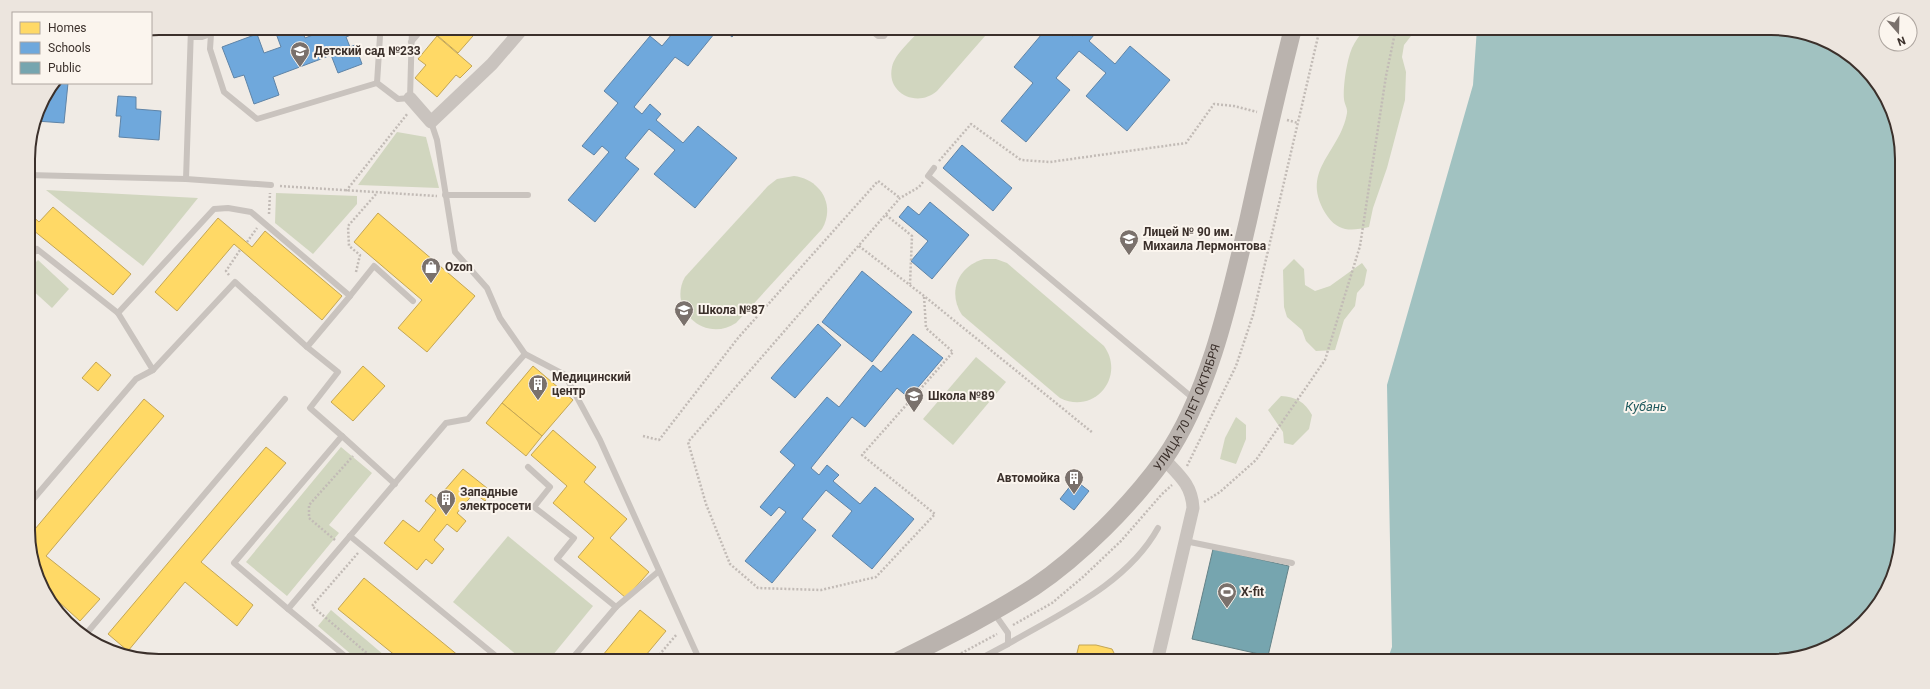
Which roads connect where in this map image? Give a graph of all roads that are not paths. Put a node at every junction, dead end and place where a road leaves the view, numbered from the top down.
1 (208, 35) edge
2 (211, 35) edge
3 (380, 35) edge
4 (412, 35) edge
5 (418, 35) edge
6 (517, 35) edge
7 (1291, 35) edge
8 (191, 37) joint
9 (412, 42) junction
10 (377, 83) junction
11 (413, 100) junction
12 (431, 122) junction
13 (934, 168) road end
14 (35, 175) edge
15 (186, 179) junction
16 (271, 185) road end
17 (445, 195) junction
18 (528, 195) dead end
19 (35, 251) edge
20 (350, 296) junction
21 (413, 301) dead end
22 (118, 313) junction
23 (307, 347) junction
24 (525, 354) junction
25 (153, 370) junction
26 (285, 399) dead end
27 (1195, 400) junction
28 (342, 436) junction
29 (1164, 459) junction
30 (528, 467) dead end
31 (395, 484) junction
32 (35, 497) edge
33 (1158, 528) dead end
34 (350, 536) junction
35 (1185, 541) junction
36 (1292, 563) dead end
37 (659, 571) junction
38 (616, 607) junction
39 (288, 609) junction
40 (993, 611) junction
41 (88, 632) edge
42 (1008, 644) junction
43 (343, 654) edge
44 (493, 654) edge
45 (576, 654) edge
46 (697, 654) edge
47 (911, 654) edge
48 (989, 654) edge
49 (1159, 654) edge

1 - 8 lane
2 - 10 lane
3 - 10 lane
4 - 9 lane
5 - 9 lane
6 - 12 street
7 - 27 main road, УЛИЦА 70 ЛЕТ ОКТЯБРЯ
8 - 15 lane
9 - 11 lane
10 - 11 lane
11 - 12 street
12 - 17 lane
13 - 27 lane
14 - 15 lane
15 - 16 lane
17 - 18 lane
17 - 24 lane
19 - 22 lane
20 - 21 lane
20 - 22 lane
20 - 23 lane
22 - 25 lane
23 - 25 lane
23 - 28 lane
24 - 31 lane
24 - 37 lane
25 - 32 lane
26 - 41 lane
27 - 29 main road, УЛИЦА 70 ЛЕТ ОКТЯБРЯ
28 - 31 lane
28 - 39 lane
29 - 35 street
29 - 40 main road, УЛИЦА 70 ЛЕТ ОКТЯБРЯ
30 - 38 lane
31 - 34 lane
33 - 42 lane
34 - 39 lane
34 - 44 lane
35 - 36 lane
35 - 49 street
37 - 38 lane
37 - 46 lane
38 - 45 lane
39 - 43 lane
40 - 42 lane
40 - 47 main road, УЛИЦА 70 ЛЕТ ОКТЯБРЯ
42 - 48 lane

